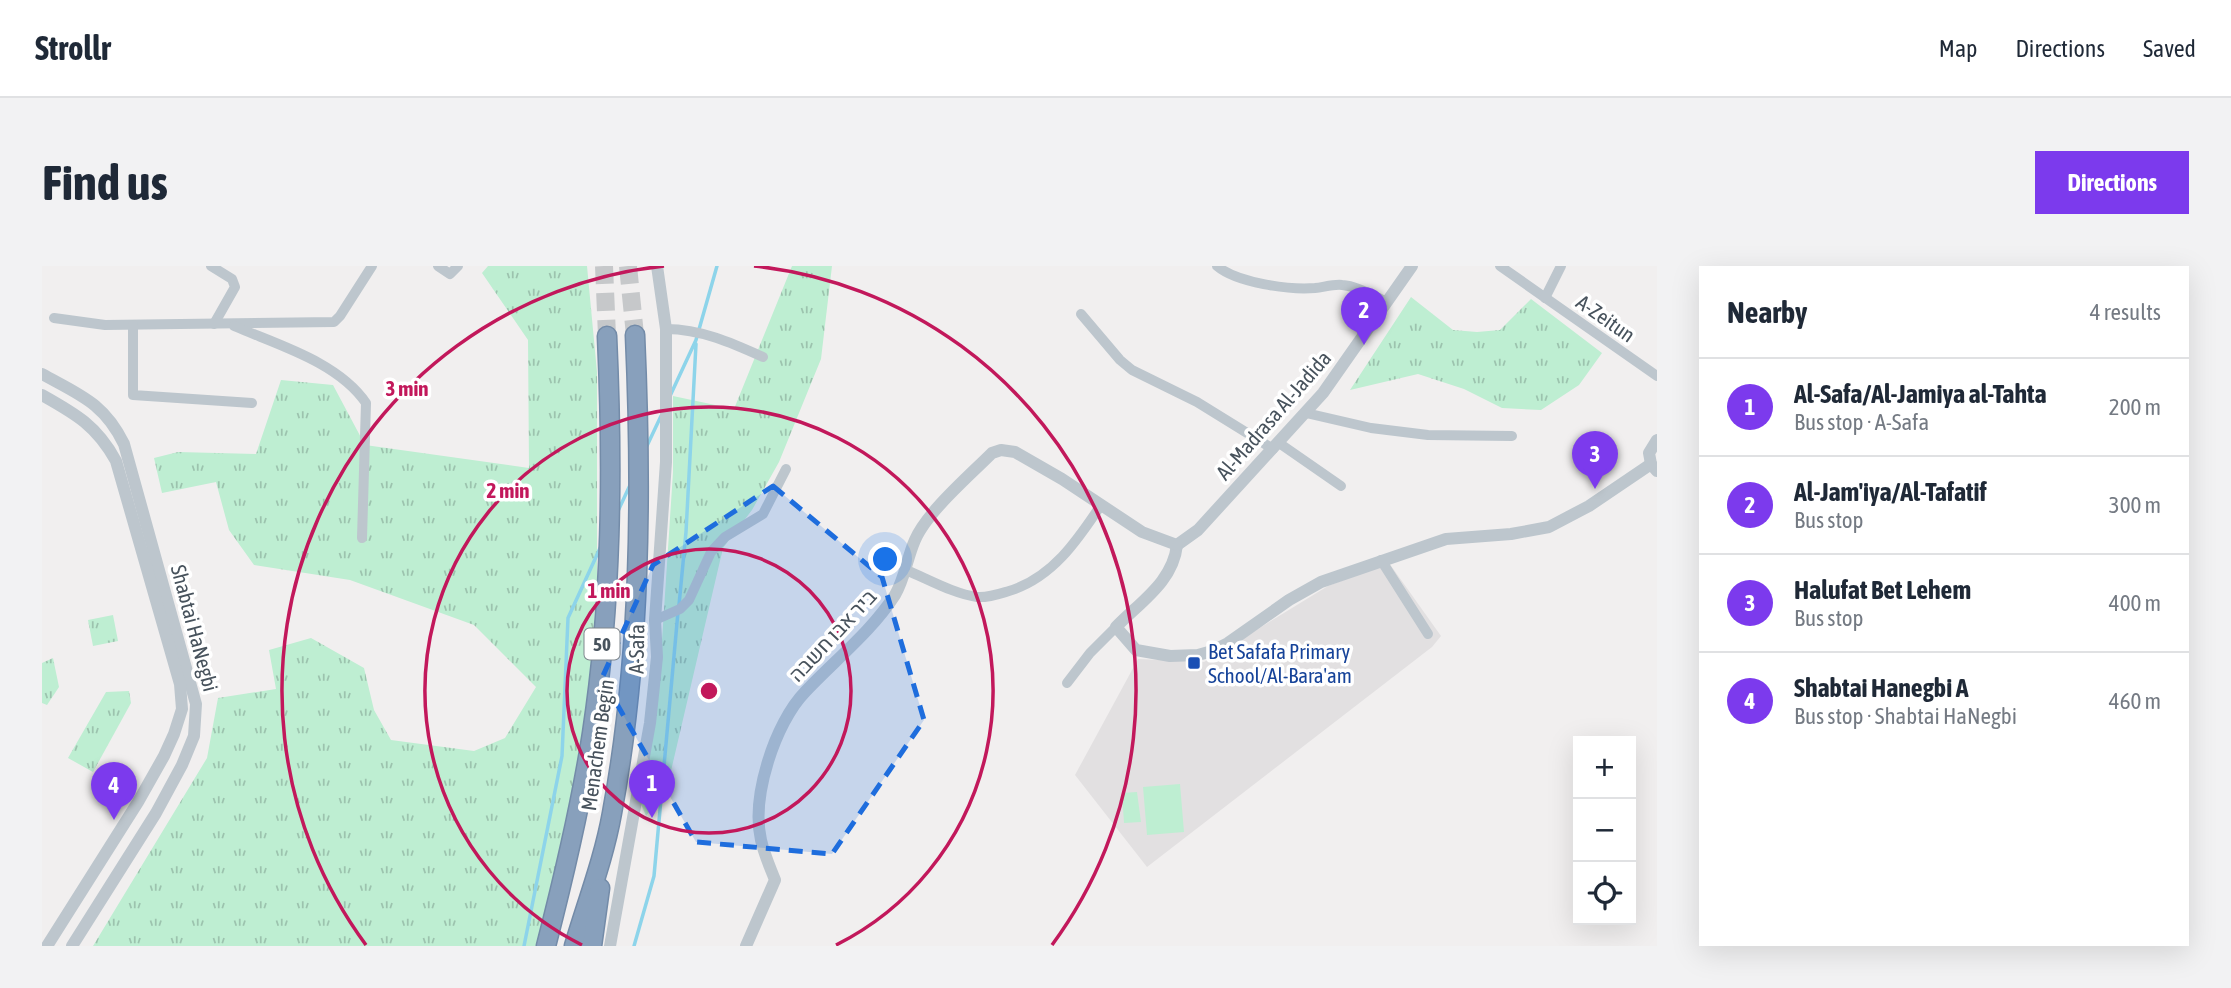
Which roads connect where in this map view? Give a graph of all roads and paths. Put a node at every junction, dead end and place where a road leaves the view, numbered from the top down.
1 (211, 266) edge
2 (372, 266) edge
3 (438, 266) edge
4 (458, 266) edge
5 (657, 266) edge
6 (1217, 266) edge
7 (1412, 266) edge
8 (1500, 266) edge
9 (1562, 266) edge
10 (1545, 298) junction
11 (1387, 302) junction
12 (1081, 314) dead end
13 (54, 318) dead end
14 (214, 324) junction
15 (230, 324) junction
16 (133, 325) junction
17 (666, 329) junction
18 (635, 335) tunnel mouth
19 (607, 336) tunnel mouth
20 (763, 357) dead end
21 (42, 374) edge
22 (1657, 376) edge
23 (42, 395) edge
24 (252, 403) dead end
25 (1306, 413) junction
26 (1512, 436) dead end
27 (1657, 440) edge
28 (1276, 446) junction
29 (1654, 468) edge
30 (786, 469) dead end
31 (1341, 486) dead end
32 (1101, 505) junction
33 (362, 538) dead end
34 (1177, 545) junction
35 (1381, 560) junction
36 (906, 570) junction
37 (655, 620) junction
38 (1116, 627) junction
39 (1428, 634) dead end
40 (1067, 683) dead end
41 (611, 816) junction
42 (47, 946) edge
43 (72, 946) edge
44 (546, 946) edge
45 (575, 946) edge
46 (592, 946) edge
47 (610, 946) edge
48 (746, 946) edge

1 - 14 street
2 - 15 street
3 - 4 street
5 - 17 street, A-Safa
6 - 11 street
7 - 11 street, Al-Madrasa Al-Jadida
8 - 10 street, A-Zeitun
9 - 10 street
10 - 22 street, A-Zeitun
11 - 25 street, Al-Madrasa Al-Jadida
12 - 28 street
13 - 16 street
14 - 15 street
14 - 16 street
15 - 33 street
16 - 24 street
17 - 20 street
17 - 37 street, A-Safa
18 - 41 highway, Menachem Begin / 50
19 - 44 highway, Menachem Begin / 50
21 - 43 street, Shabtai HaNegbi
23 - 42 street, Shabtai HaNegbi
25 - 26 street
25 - 28 street, Al-Madrasa Al-Jadida
27 - 29 street
28 - 31 street
28 - 34 street, Al-Madrasa Al-Jadida
29 - 35 street
30 - 37 street
32 - 34 street, ביר אבו חשבה
32 - 36 street
32 - 36 street, ביר אבו חשבה
34 - 38 street
35 - 38 street
35 - 39 street
36 - 48 street, ביר אבו חשבה
37 - 47 street, A-Safa
38 - 40 street
41 - 45 highway, Menachem Begin / 50
41 - 46 highway

